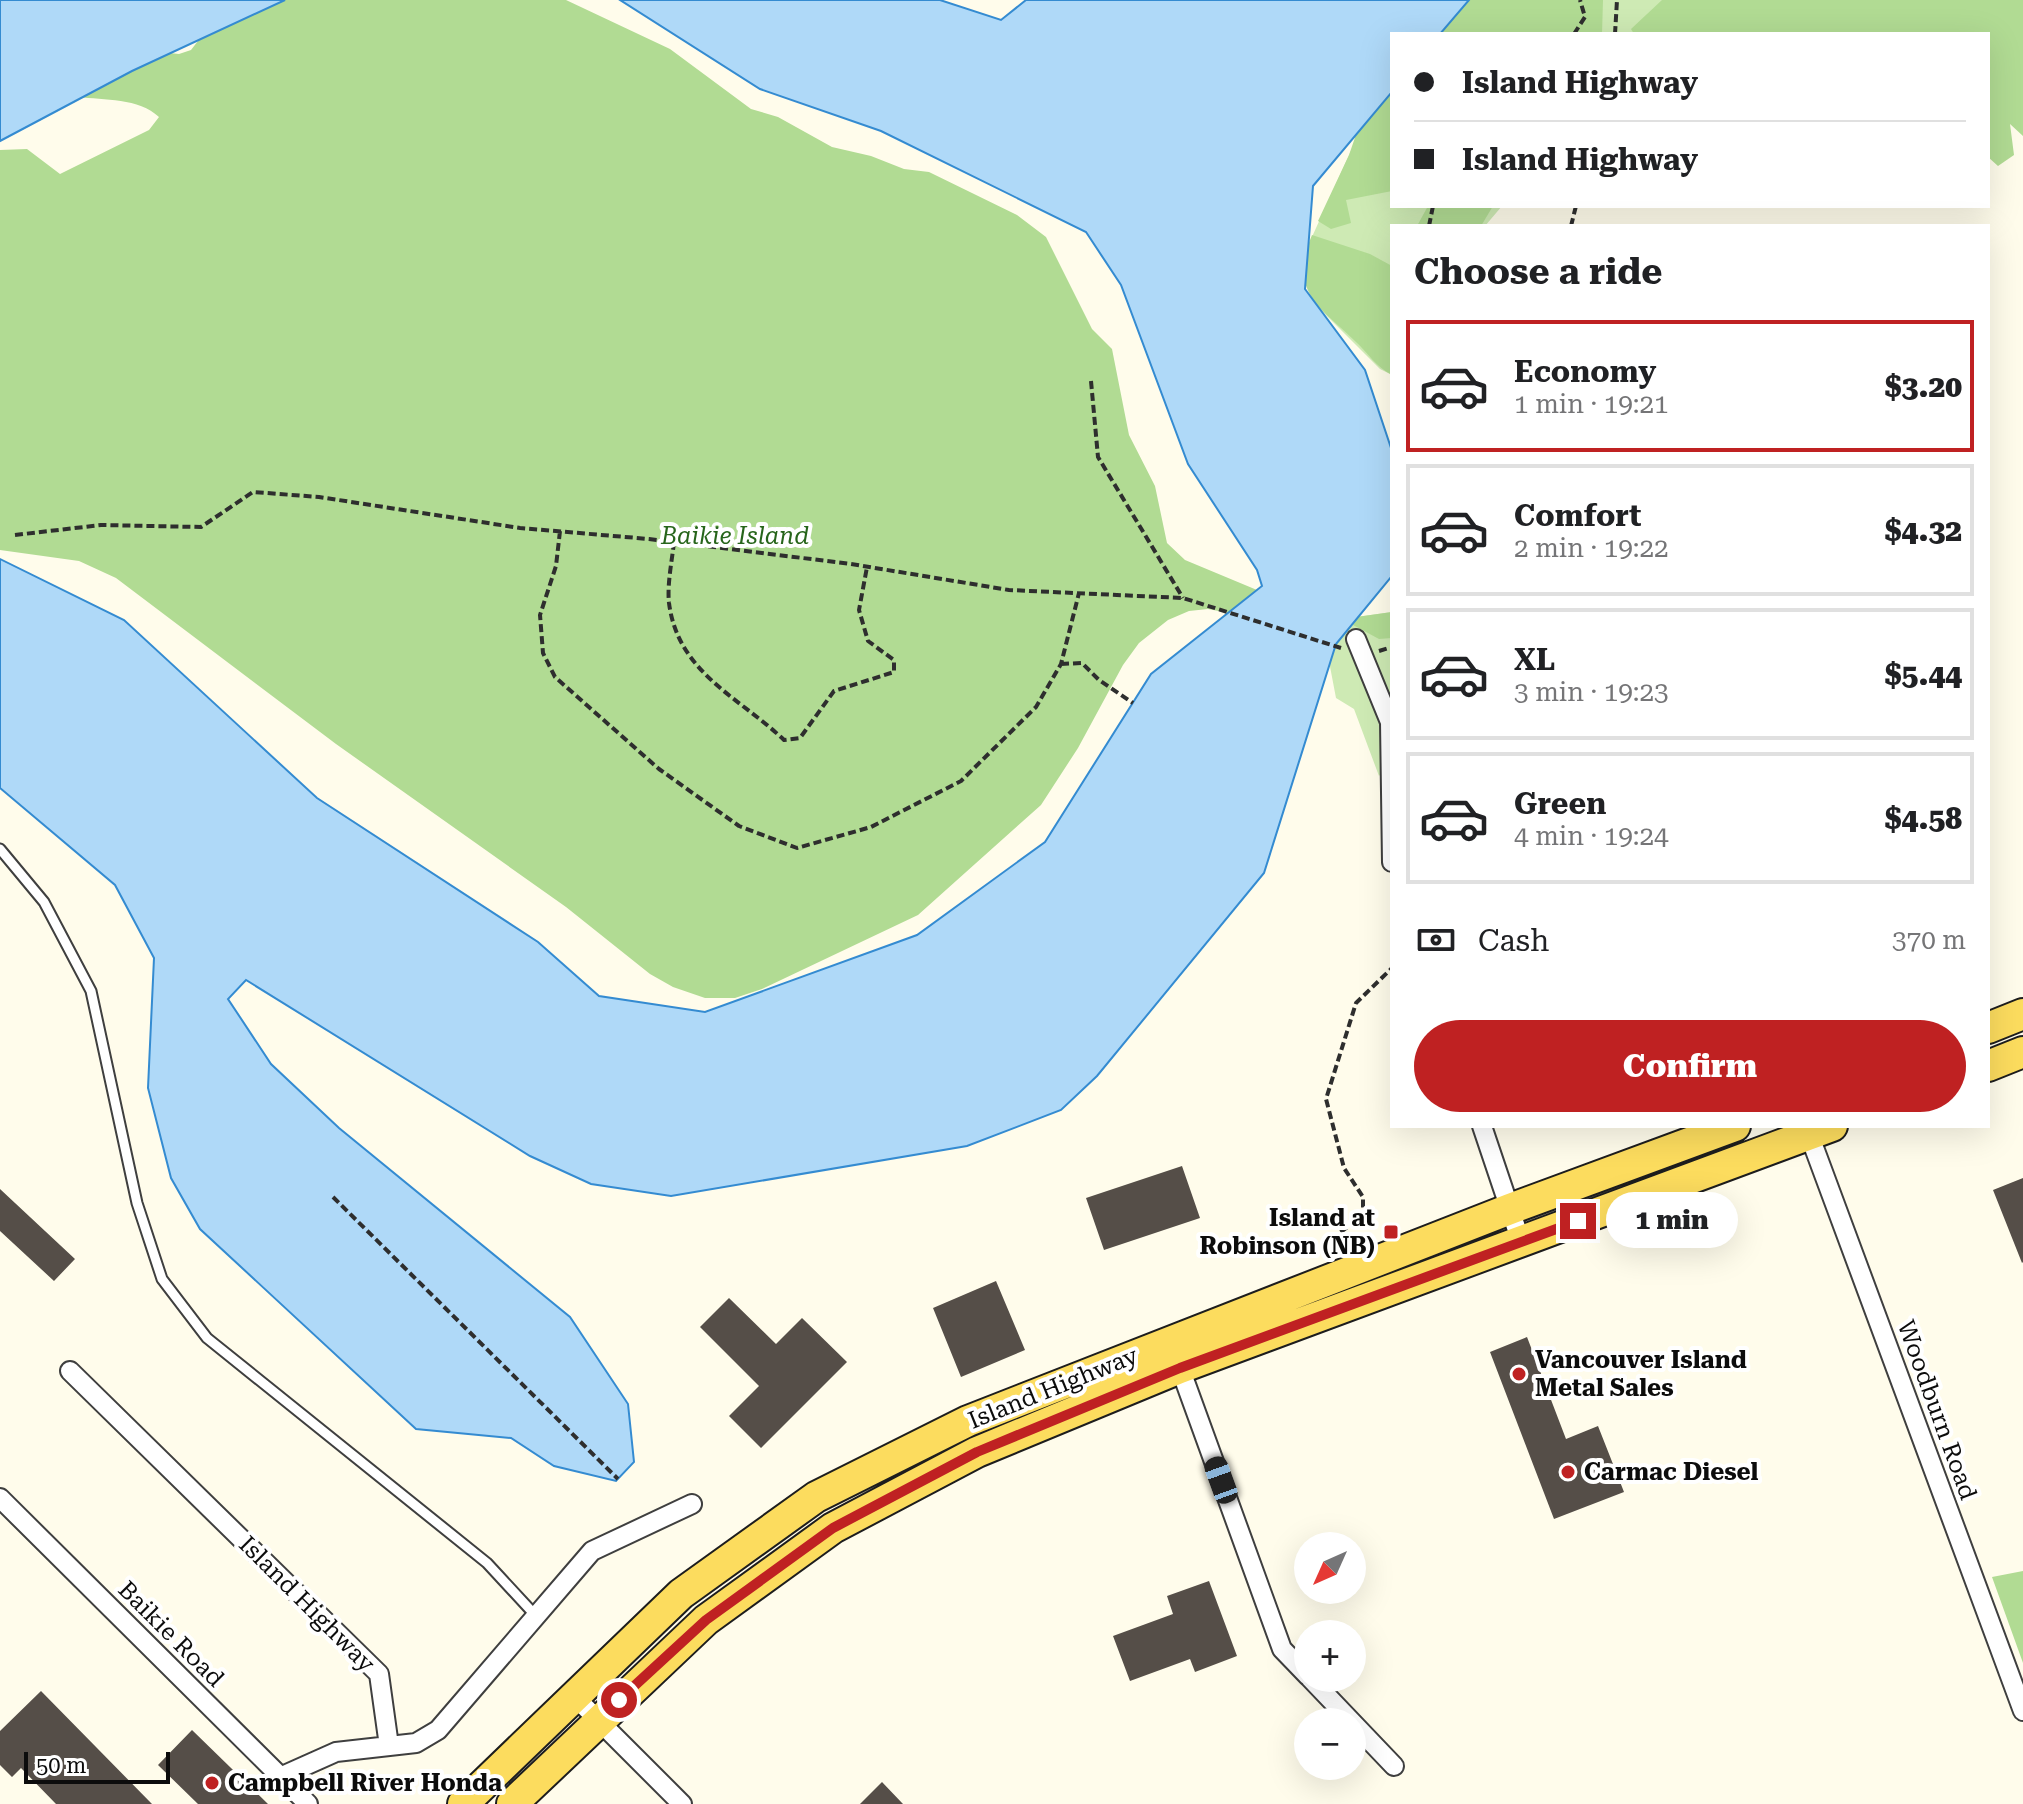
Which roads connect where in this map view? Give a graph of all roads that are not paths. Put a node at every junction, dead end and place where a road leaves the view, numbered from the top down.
1 (1360, 648) road end
2 (1390, 722) edge
3 (0, 849) edge
4 (2023, 1014) edge
5 (1990, 1027) edge
6 (2023, 1052) edge
7 (1990, 1065) edge
8 (1483, 1128) edge
9 (1730, 1128) edge
10 (1816, 1129) edge
11 (1510, 1209) junction
12 (1521, 1242) junction
13 (1180, 1368) junction
14 (70, 1371) dead end
15 (0, 1498) edge
16 (692, 1504) dead end
17 (536, 1616) junction
18 (1294, 1661) edge
19 (1323, 1692) edge
20 (573, 1695) junction
21 (2023, 1711) edge
22 (598, 1720) junction
23 (389, 1746) junction
24 (1394, 1766) dead end
25 (280, 1777) junction
26 (308, 1804) edge
27 (463, 1804) edge
28 (512, 1804) edge
29 (682, 1804) edge

1 - 2 street
3 - 17 lane
4 - 5 main road
6 - 7 main road
8 - 11 street
9 - 11 main road, Island Highway
10 - 12 main road, Island Highway
10 - 21 street, Woodburn Road
11 - 12 street
11 - 20 main road, Island Highway
12 - 13 main road, Island Highway
13 - 18 street
13 - 22 main road, Island Highway
14 - 23 street, Island Highway
15 - 25 street, Baikie Road
16 - 17 street
17 - 23 street
19 - 24 street
20 - 22 street
20 - 27 main road, Island Highway
22 - 28 main road, Island Highway
22 - 29 street
23 - 25 street
25 - 26 street, Baikie Road

